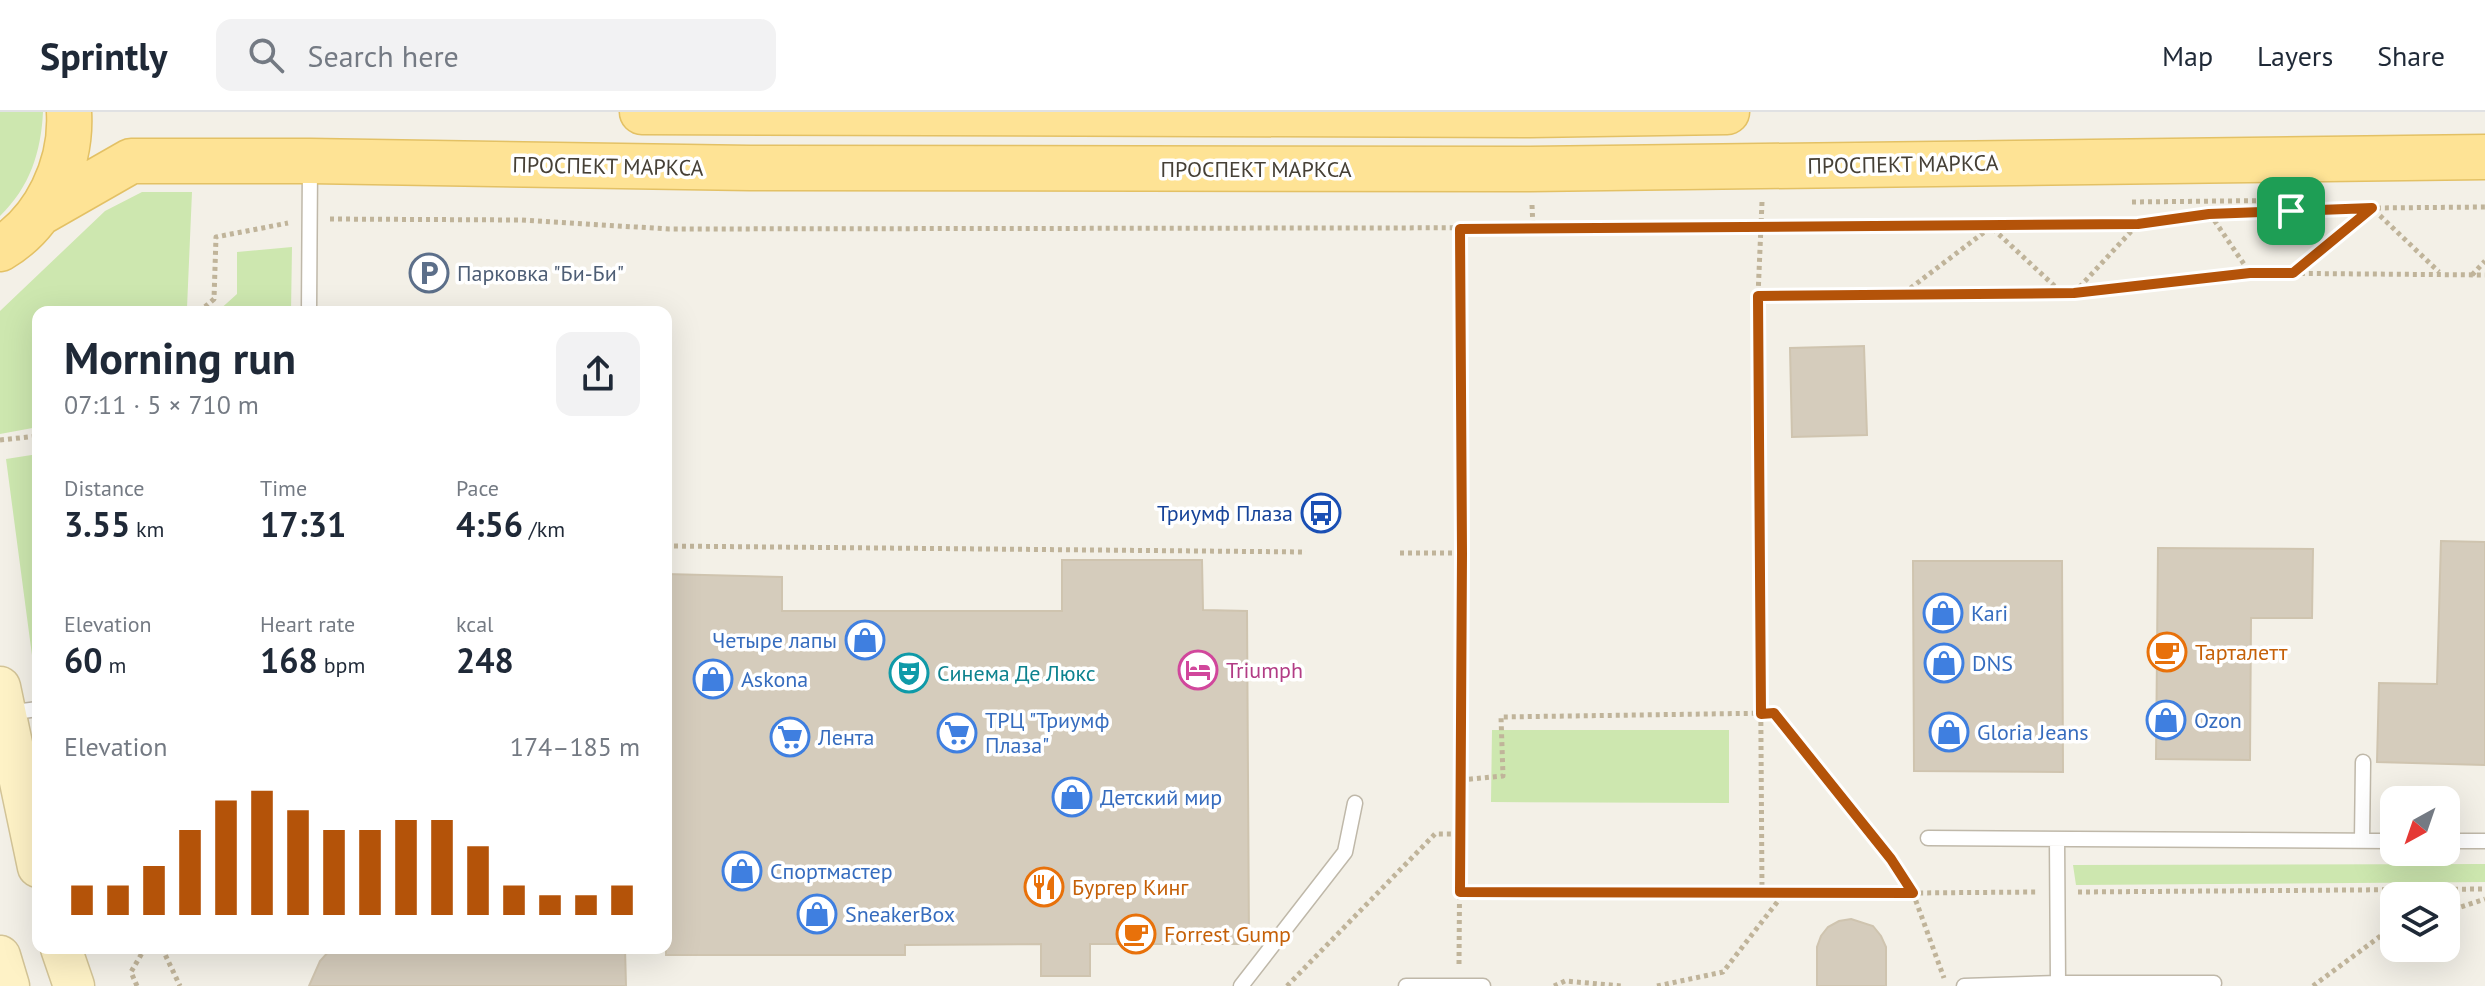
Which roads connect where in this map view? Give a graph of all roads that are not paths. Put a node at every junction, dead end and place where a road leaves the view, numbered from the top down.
1 (69, 112) edge
2 (642, 112) edge
3 (1727, 112) edge
4 (2485, 157) edge
5 (310, 161) junction
6 (40, 213) junction
7 (0, 249) edge
8 (309, 306) edge
9 (14, 703) edge
10 (2363, 762) dead end
11 (1355, 803) dead end
12 (32, 826) edge
13 (1928, 838) dead end
14 (2057, 839) junction
15 (2362, 841) junction
16 (2380, 841) edge
17 (2460, 841) edge
18 (2485, 841) edge
19 (63, 954) edge
20 (0, 956) edge
21 (2214, 983) dead end
22 (2058, 984) edge
23 (9, 986) edge
24 (74, 986) edge
25 (1241, 986) edge
26 (1406, 986) edge
27 (1459, 986) edge
28 (1483, 986) edge
29 (1964, 986) edge

1 - 6 main road
2 - 3 main road
4 - 5 main road, ПРОСПЕКТ МАРКСА
5 - 6 main road, ПРОСПЕКТ МАРКСА
5 - 8 lane
6 - 7 main road
9 - 12 main road
10 - 15 lane
11 - 25 lane
13 - 14 lane
14 - 15 lane
14 - 22 lane
15 - 16 lane
17 - 18 lane
19 - 24 main road
20 - 23 main road
21 - 22 lane
22 - 29 lane
26 - 27 lane
27 - 28 lane

